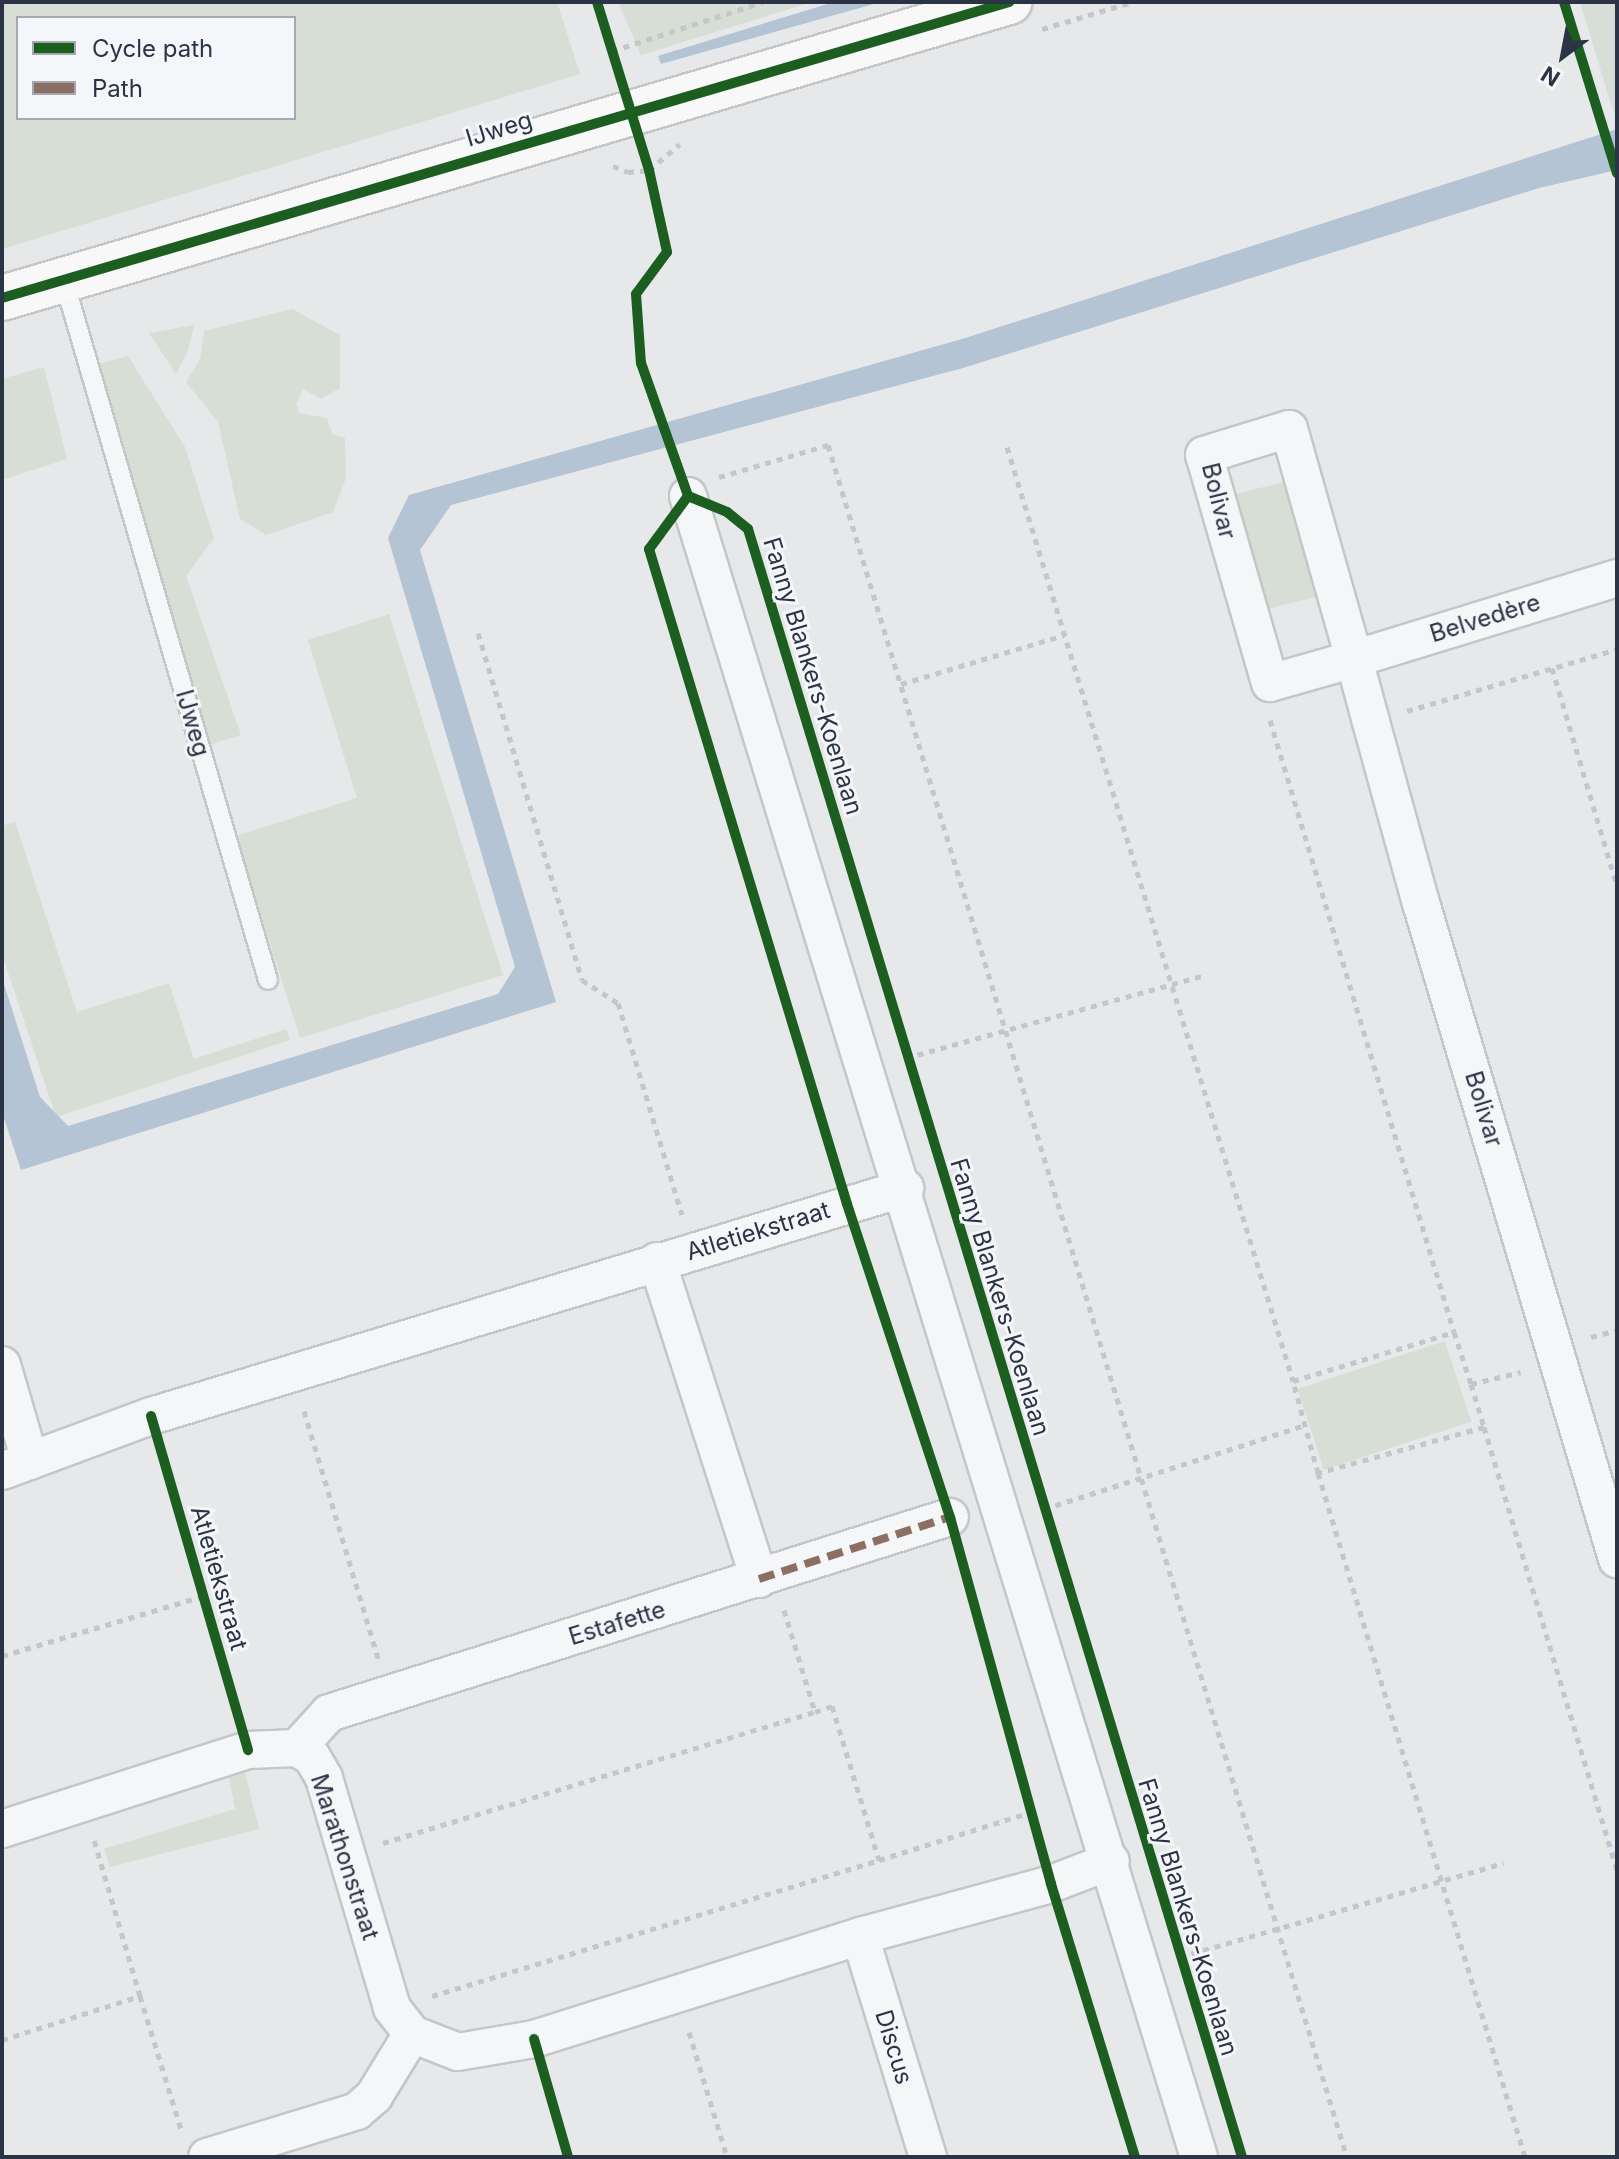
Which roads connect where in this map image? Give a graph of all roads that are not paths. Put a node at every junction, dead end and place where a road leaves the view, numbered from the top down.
1 (1009, 2) edge
2 (64, 281) junction
3 (2, 298) edge
4 (686, 492) road end
5 (1617, 578) edge
6 (1354, 659) junction
7 (268, 980) dead end
8 (905, 1188) junction
9 (657, 1261) junction
10 (2, 1365) edge
11 (16, 1466) edge
12 (950, 1517) dead end
13 (1617, 1559) edge
14 (766, 1577) junction
15 (297, 1748) junction
16 (2, 1829) edge
17 (1111, 1861) junction
18 (860, 1936) junction
19 (402, 2021) junction
20 (196, 2150) edge
21 (928, 2157) edge
22 (1199, 2157) edge

1 - 2 street, IJweg
2 - 3 street, IJweg
2 - 7 lane, IJweg
4 - 8 street
5 - 6 street, Belvedère
6 - 6 street, Bolivar
6 - 13 street, Bolivar
8 - 9 street, Atletiekstraat
8 - 17 street
9 - 11 street, Atletiekstraat
9 - 14 street, Atletiekstraat
10 - 11 street, Atletiekstraat
12 - 14 street, Estafette
14 - 15 street, Estafette
15 - 16 street, Marathonstraat
15 - 19 street, Marathonstraat
17 - 18 street
17 - 22 street
18 - 19 street
18 - 21 street, Discus
19 - 20 street

